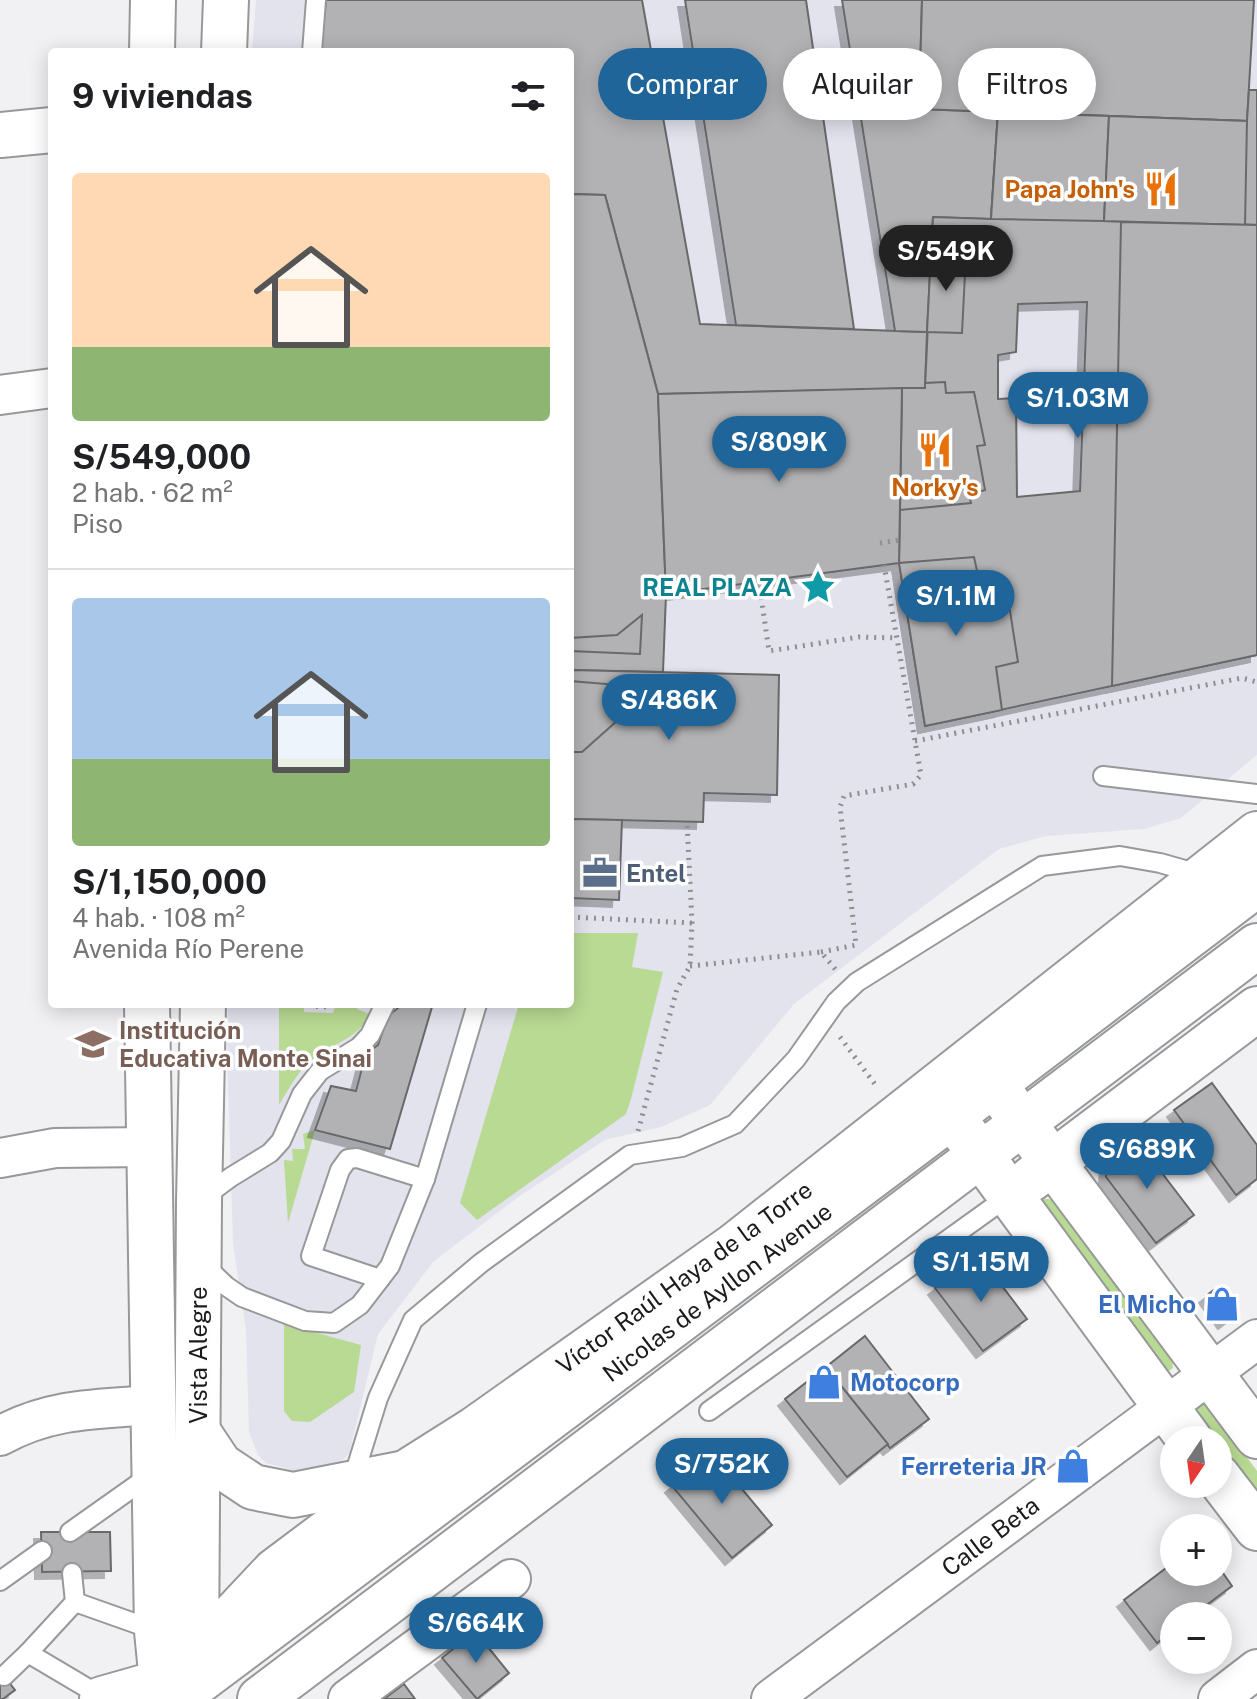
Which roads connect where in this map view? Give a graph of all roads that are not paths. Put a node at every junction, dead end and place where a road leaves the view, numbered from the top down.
1 (153, 0) edge
2 (226, 0) edge
3 (316, 0) edge
4 (152, 48) edge
5 (224, 48) edge
6 (312, 48) edge
7 (48, 130) edge
8 (0, 135) edge
9 (48, 389) edge
10 (0, 395) edge
11 (1103, 776) dead end
12 (1257, 794) edge
13 (1257, 834) edge
14 (1202, 875) junction
15 (1252, 883) edge
16 (1257, 946) edge
17 (147, 1008) edge
18 (203, 1008) edge
19 (383, 1008) edge
20 (476, 1008) edge
21 (1257, 1009) edge
22 (994, 1084) junction
23 (952, 1116) junction
24 (1022, 1124) junction
25 (150, 1147) junction
26 (979, 1156) junction
27 (0, 1158) edge
28 (1053, 1162) junction
29 (425, 1179) junction
30 (1010, 1195) junction
31 (150, 1200) junction
32 (199, 1202) junction
33 (199, 1259) junction
34 (380, 1279) junction
35 (1257, 1339) edge
36 (1210, 1374) junction
37 (153, 1405) junction
38 (709, 1411) dead end
39 (1177, 1423) edge
40 (198, 1432) junction
41 (0, 1436) edge
42 (1257, 1436) edge
43 (155, 1472) junction
44 (407, 1472) junction
45 (351, 1483) junction
46 (1232, 1495) edge
47 (1257, 1528) edge
48 (70, 1532) dead end
49 (42, 1551) dead end
50 (72, 1573) dead end
51 (511, 1579) dead end
52 (0, 1581) edge
53 (75, 1602) junction
54 (157, 1631) junction
55 (28, 1653) junction
56 (196, 1655) junction
57 (1257, 1669) edge
58 (4, 1676) dead end
59 (170, 1693) edge
60 (103, 1698) edge
61 (260, 1699) edge
62 (348, 1699) edge
63 (771, 1699) edge
64 (1218, 1699) edge

1 - 4 street
2 - 5 street
3 - 6 lane
7 - 8 street
9 - 10 street
11 - 12 lane
13 - 14 street, Víctor Raúl Haya de la Torre
14 - 44 street, Víctor Raúl Haya de la Torre
14 - 45 lane
15 - 22 street, Nicolas de Ayllon Avenue
16 - 24 street, Nicolas de Ayllon Avenue
17 - 25 street, Vista Alegre
18 - 32 street, Vista Alegre
19 - 32 lane
20 - 29 lane
21 - 28 street
22 - 23 street, Nicolas de Ayllon Avenue
22 - 24 street
23 - 26 street
23 - 59 street, Nicolas de Ayllon Avenue
24 - 26 street, Nicolas de Ayllon Avenue
24 - 28 street
25 - 27 street
25 - 31 street, Vista Alegre
26 - 30 street
26 - 61 street, Nicolas de Ayllon Avenue
28 - 30 street
28 - 36 street
29 - 34 lane
29 - 34 lane
30 - 38 lane
30 - 39 street
31 - 32 street
31 - 37 street, Vista Alegre
32 - 33 street, Vista Alegre
33 - 34 lane
33 - 40 street, Vista Alegre
35 - 36 street, Calle Beta
36 - 39 street, Calle Beta
36 - 42 street
37 - 41 street
37 - 43 street, Vista Alegre
39 - 63 street, Calle Beta
40 - 45 street
40 - 56 street, Vista Alegre
43 - 48 lane
43 - 54 street, Vista Alegre
44 - 45 street
44 - 56 street, Víctor Raúl Haya de la Torre
46 - 47 street
49 - 52 lane
50 - 53 lane
51 - 62 street
53 - 54 lane
53 - 55 lane
54 - 59 street, Vista Alegre
55 - 58 lane
55 - 60 lane
56 - 59 street, Víctor Raúl Haya de la Torre
57 - 64 street
59 - 60 street, Víctor Raúl Haya de la Torre

